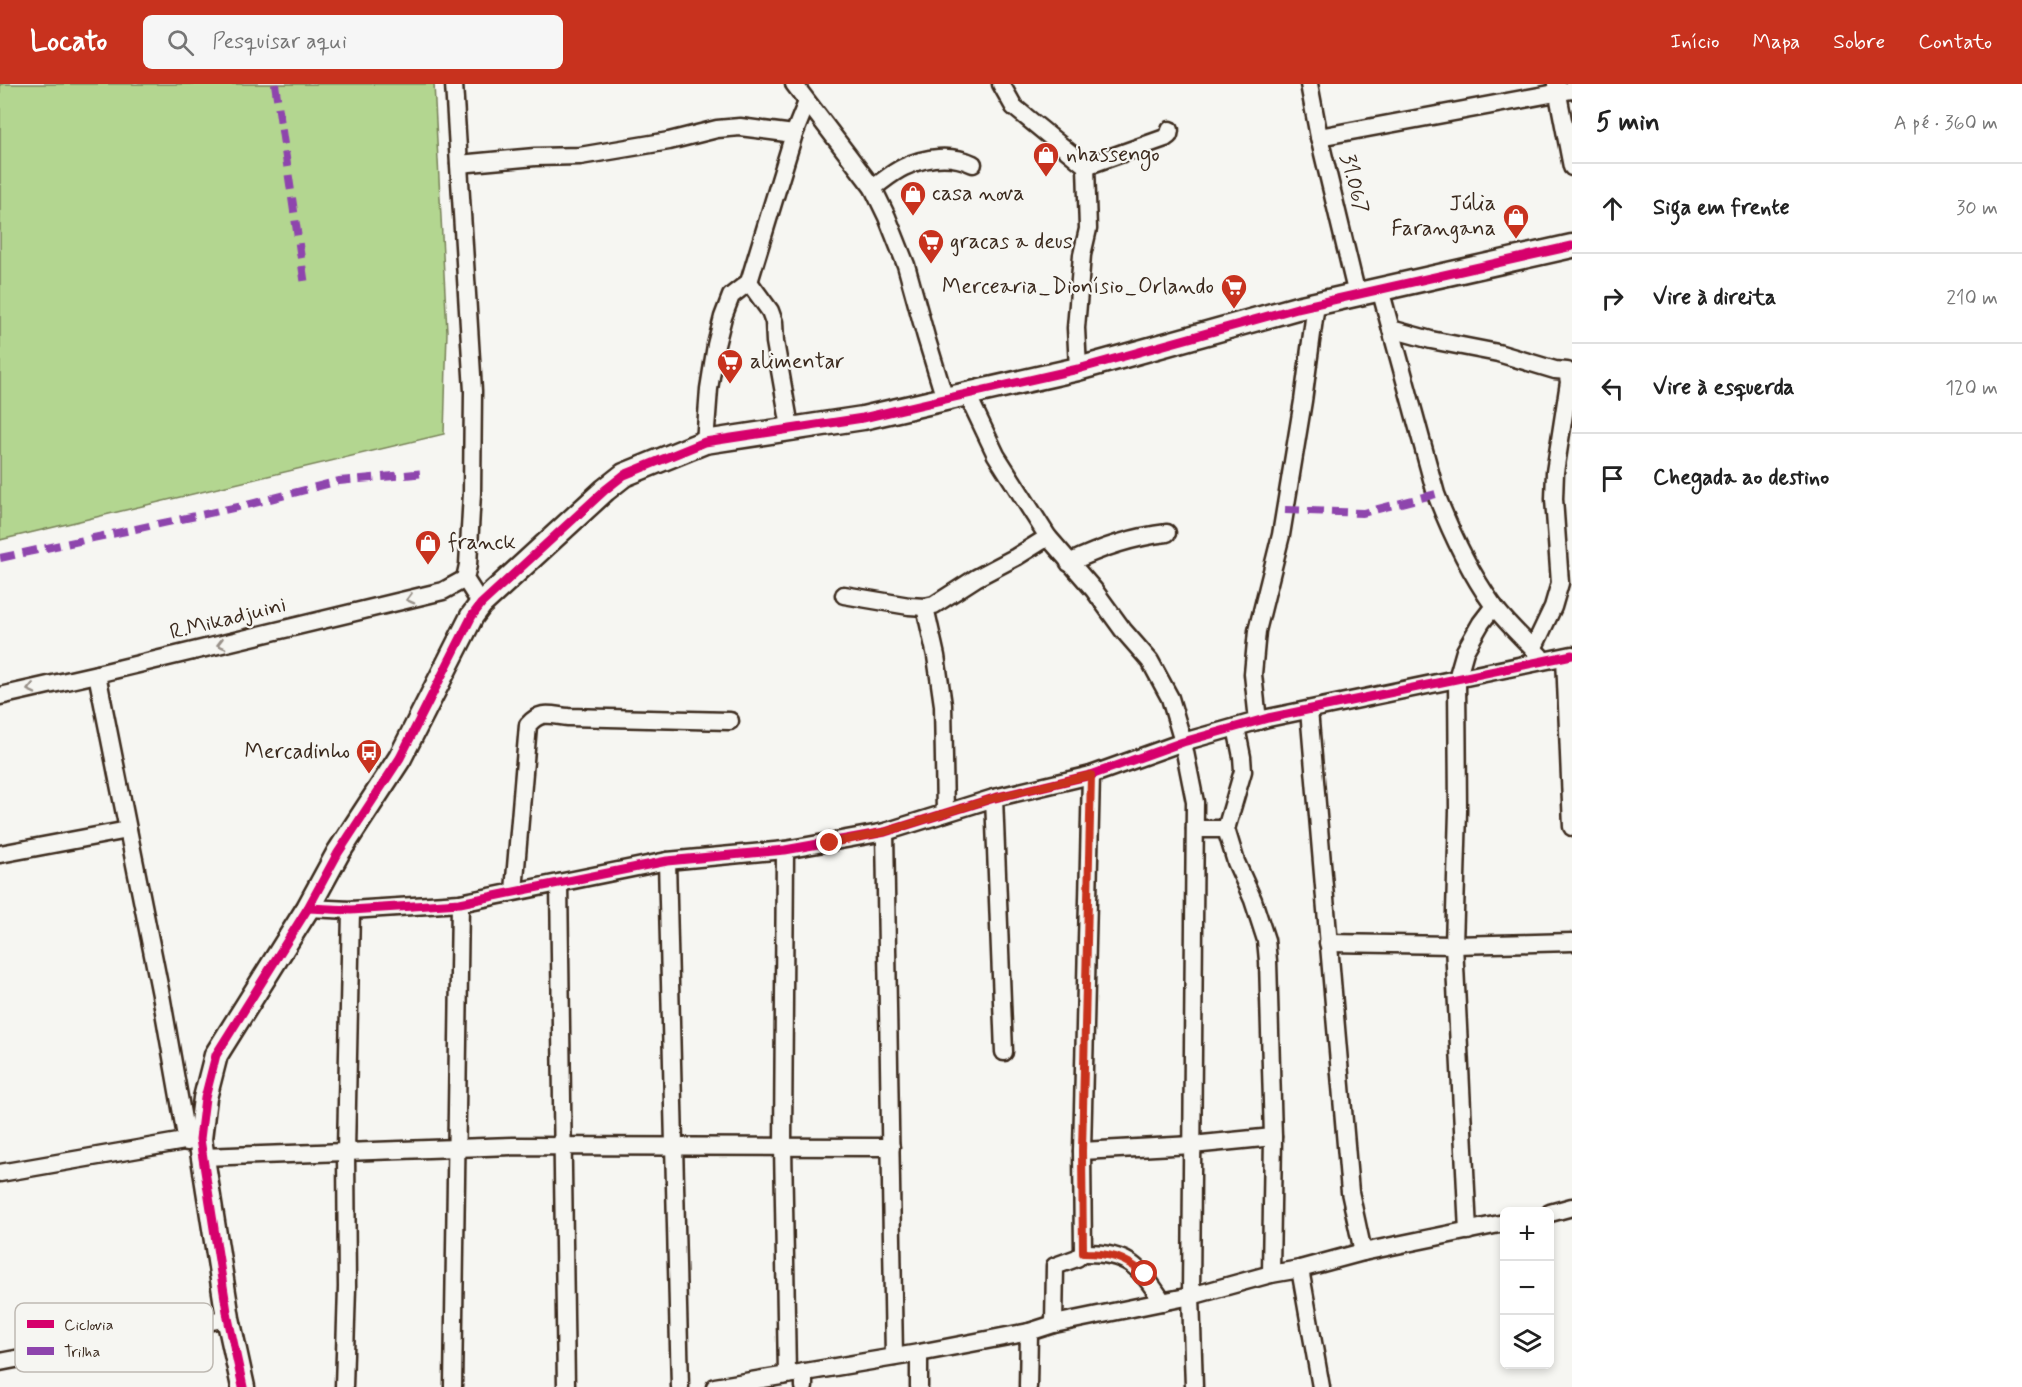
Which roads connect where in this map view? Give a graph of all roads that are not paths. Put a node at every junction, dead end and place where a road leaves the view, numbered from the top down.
1 (454, 84) edge
2 (794, 84) edge
3 (1001, 84) edge
4 (1309, 84) edge
5 (1562, 89) edge
6 (807, 102) junction
7 (1170, 130) dead end
8 (794, 134) junction
9 (1319, 137) junction
10 (459, 164) junction
11 (973, 164) dead end
12 (1086, 166) junction
13 (1572, 167) edge
14 (873, 188) junction
15 (1572, 246) edge
16 (749, 282) junction
17 (1380, 289) junction
18 (1357, 295) junction
19 (1316, 304) junction
20 (1391, 329) junction
21 (1078, 369) junction
22 (1569, 369) edge
23 (956, 397) junction
24 (790, 427) junction
25 (705, 442) junction
26 (1167, 533) dead end
27 (1048, 537) junction
28 (1069, 563) junction
29 (465, 579) junction
30 (844, 595) dead end
31 (481, 604) junction
32 (1494, 606) junction
33 (925, 607) junction
34 (1539, 655) junction
35 (1569, 656) edge
36 (97, 675) junction
37 (1457, 680) junction
38 (0, 696) edge
39 (1309, 710) junction
40 (730, 721) dead end
41 (1257, 721) junction
42 (1236, 727) junction
43 (1183, 742) junction
44 (1091, 775) junction
45 (994, 798) junction
46 (945, 813) junction
47 (1572, 827) edge
48 (1195, 829) junction
49 (1226, 829) junction
50 (128, 830) junction
51 (885, 832) junction
52 (785, 850) junction
53 (0, 854) edge
54 (667, 861) junction
55 (559, 883) junction
56 (514, 891) junction
57 (460, 903) junction
58 (308, 908) junction
59 (351, 910) junction
60 (1572, 942) edge
61 (1328, 943) junction
62 (1454, 945) junction
63 (1004, 1052) dead end
64 (1273, 1137) junction
65 (1192, 1145) junction
66 (197, 1146) junction
67 (562, 1146) junction
68 (673, 1146) junction
69 (783, 1146) junction
70 (455, 1147) junction
71 (891, 1147) junction
72 (346, 1151) junction
73 (1082, 1151) junction
74 (0, 1173) edge
75 (1572, 1207) edge
76 (1554, 1212) edge
77 (1500, 1224) edge
78 (1468, 1232) junction
79 (1363, 1252) junction
80 (1083, 1253) junction
81 (1300, 1269) junction
82 (1271, 1274) junction
83 (1191, 1296) junction
84 (1162, 1302) junction
85 (228, 1318) junction
86 (213, 1321) edge
87 (1054, 1324) junction
88 (1029, 1332) junction
89 (919, 1353) junction
90 (894, 1357) junction
91 (15, 1359) edge
92 (0, 1362) edge
93 (787, 1374) junction
94 (804, 1379) edge
95 (243, 1387) edge
96 (344, 1387) edge
97 (453, 1387) edge
98 (566, 1387) edge
99 (680, 1387) edge
100 (715, 1387) edge
101 (919, 1387) edge
102 (1028, 1387) edge
103 (1194, 1387) edge
104 (1321, 1387) edge

1 - 10 street
2 - 6 street
3 - 12 street
4 - 9 street, 31.067
5 - 9 street
5 - 13 street
6 - 8 street
6 - 14 street
7 - 12 street
8 - 10 street
8 - 16 street
9 - 18 street, 31.067
10 - 29 street
11 - 14 street
12 - 21 street
14 - 23 street
15 - 17 street
16 - 24 street
16 - 25 street
17 - 18 street
17 - 20 street
18 - 19 street
19 - 21 street
19 - 41 street
20 - 22 street
20 - 32 street
21 - 23 street
22 - 34 street
23 - 24 street
23 - 27 street
24 - 25 street
25 - 31 street
26 - 28 street
27 - 28 street
27 - 33 street
28 - 43 street
29 - 31 street
29 -> 36 street, R.Mikadjuini
30 - 33 street
31 - 58 street
32 - 34 street
32 - 37 street
33 - 46 street
34 - 35 street
34 - 37 street
35 - 47 street
36 -> 38 street, R.Mikadjuini
36 - 50 street
37 - 39 street
37 - 62 street
39 - 41 street
39 - 61 street
40 - 56 street
41 - 42 street
42 - 43 street
42 - 49 street
43 - 44 street
43 - 48 street
44 - 45 street
44 - 73 street
45 - 46 street
45 - 63 street
46 - 51 street
48 - 49 street
48 - 65 street
49 - 64 street
50 - 53 street
50 - 66 street
51 - 52 street
51 - 71 street
52 - 54 street
52 - 69 street
54 - 55 street
54 - 68 street
55 - 56 street
55 - 67 street
56 - 57 street
57 - 59 street
57 - 70 street
58 - 59 street
58 - 66 street
59 - 72 street
60 - 62 street
61 - 62 street
61 - 79 street
62 - 78 street
64 - 65 street
64 - 82 street
65 - 73 street
65 - 83 street
66 - 72 street
66 - 74 street
66 - 85 street
67 - 68 street
67 - 70 street
67 - 98 street
68 - 69 street
68 - 99 street
69 - 71 street
69 - 93 street
70 - 72 street
70 - 97 street
71 - 90 street
72 - 96 street
73 - 80 street
75 - 76 street
77 - 78 street
78 - 79 street
79 - 81 street
80 - 84 street
80 - 87 street
81 - 82 street
81 - 104 street
82 - 83 street
83 - 84 street
83 - 103 street
84 - 87 street
85 - 86 street
85 - 95 street
87 - 88 street
88 - 89 street
88 - 102 street
89 - 90 street
89 - 101 street
90 - 94 street
91 - 92 street
93 - 94 street
93 - 100 street

